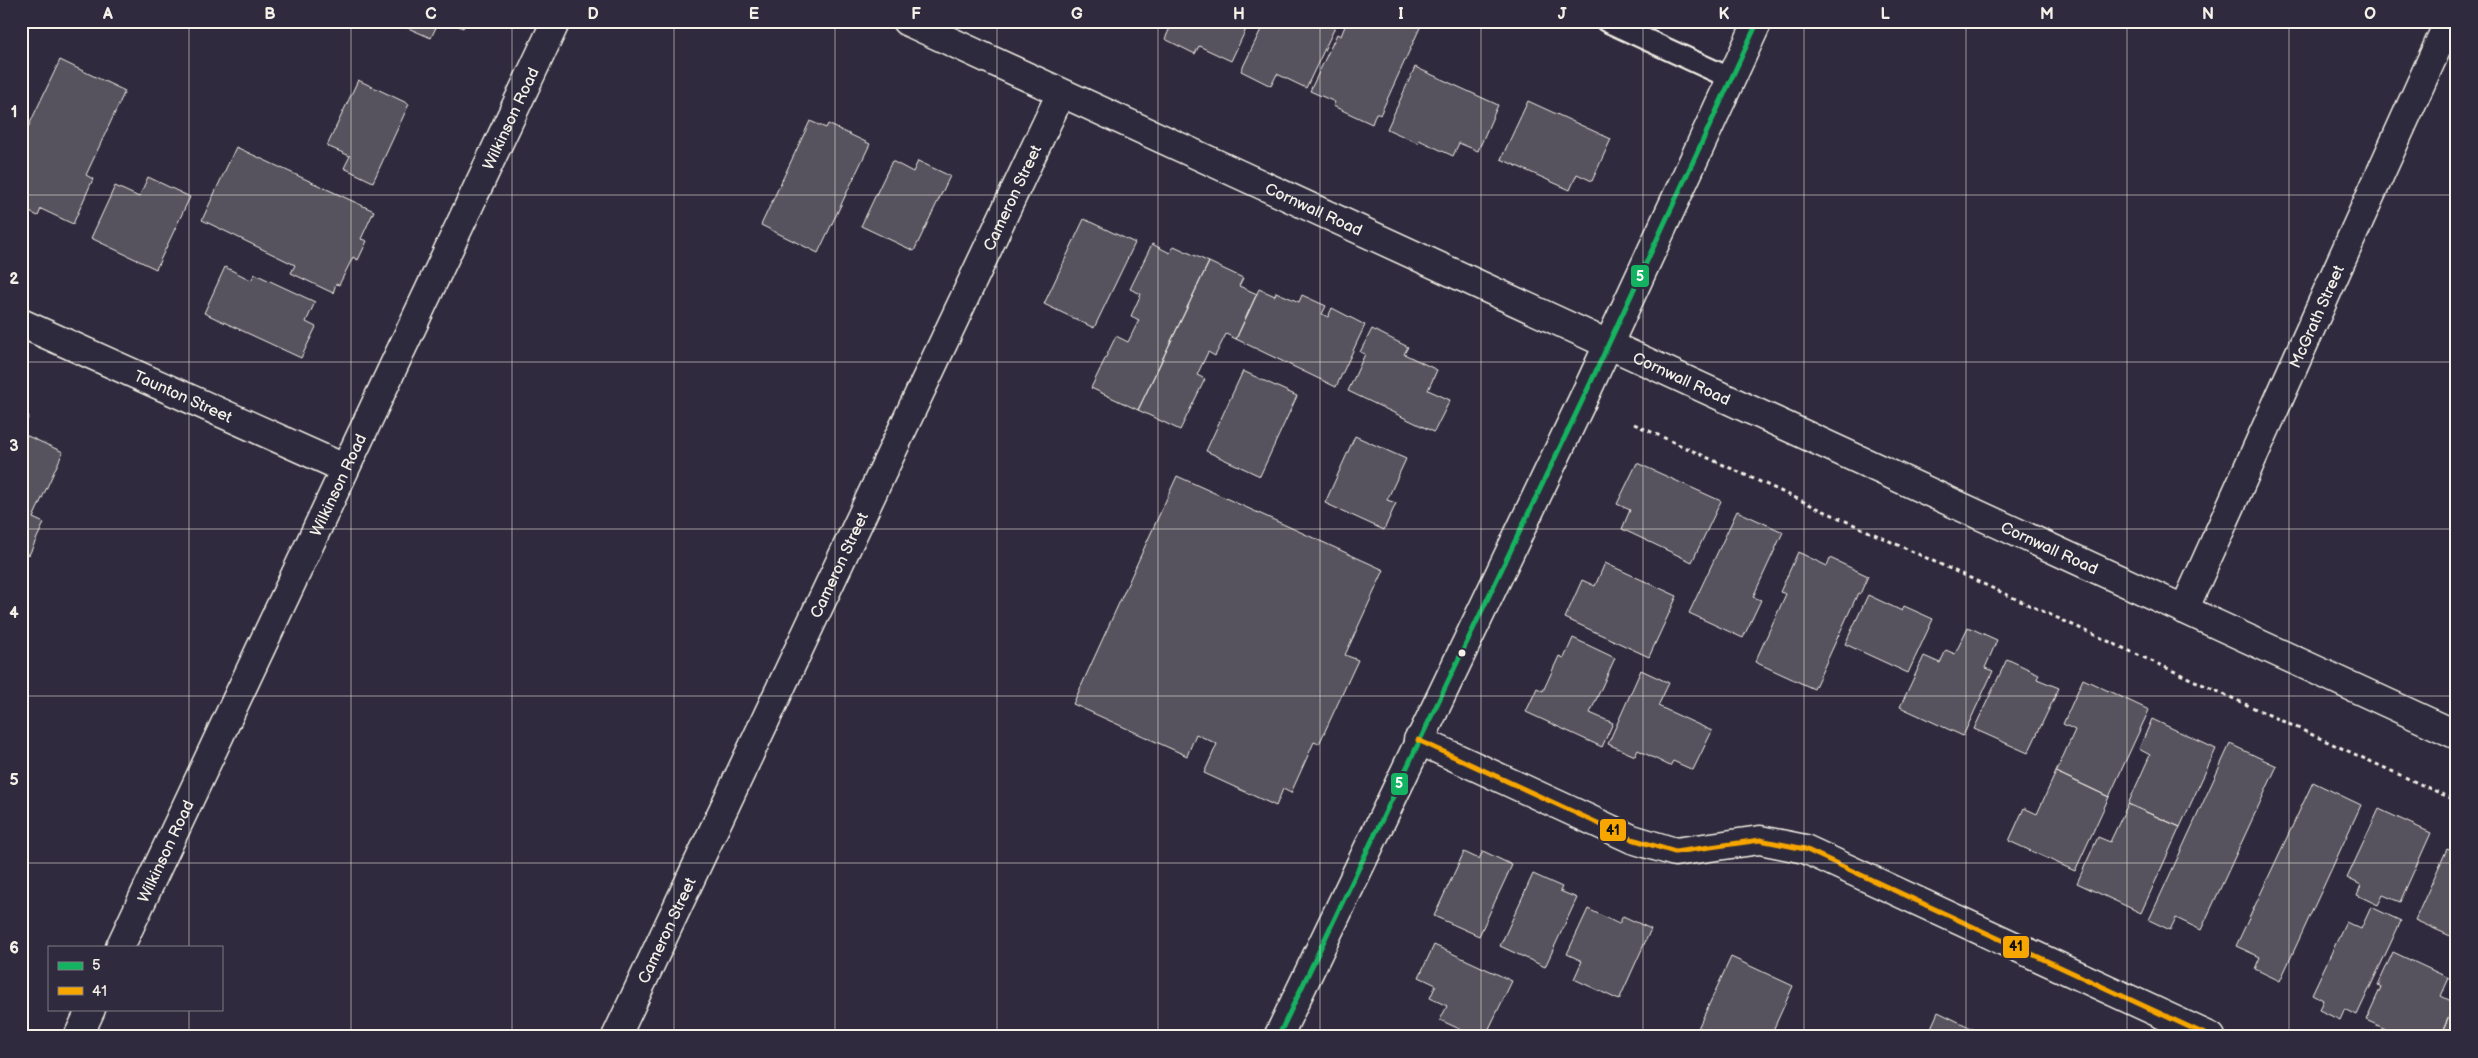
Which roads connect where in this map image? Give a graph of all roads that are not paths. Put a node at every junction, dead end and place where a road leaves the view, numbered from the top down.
1 (556, 21) edge
2 (906, 21) edge
3 (1606, 21) edge
4 (1758, 21) edge
5 (2449, 21) edge
6 (1730, 78) junction
7 (1061, 93) junction
8 (21, 323) edge
9 (1609, 344) junction
10 (344, 468) junction
11 (2184, 610) junction
12 (2457, 734) edge
13 (1418, 740) junction
14 (120, 946) edge
15 (616, 1037) edge
16 (1278, 1037) edge
17 (2211, 1037) edge

1 - 10 street, Wilkinson Road
2 - 7 street, Cornwall Road
3 - 6 lane
4 - 6 street
5 - 11 street, McGrath Street
6 - 9 street
7 - 9 street, Cornwall Road
7 - 15 street, Cameron Street
8 - 10 street, Taunton Street
9 - 11 street, Cornwall Road
9 - 13 street
10 - 14 street, Wilkinson Road
11 - 12 street, Cornwall Road
13 - 16 street
13 - 17 street

